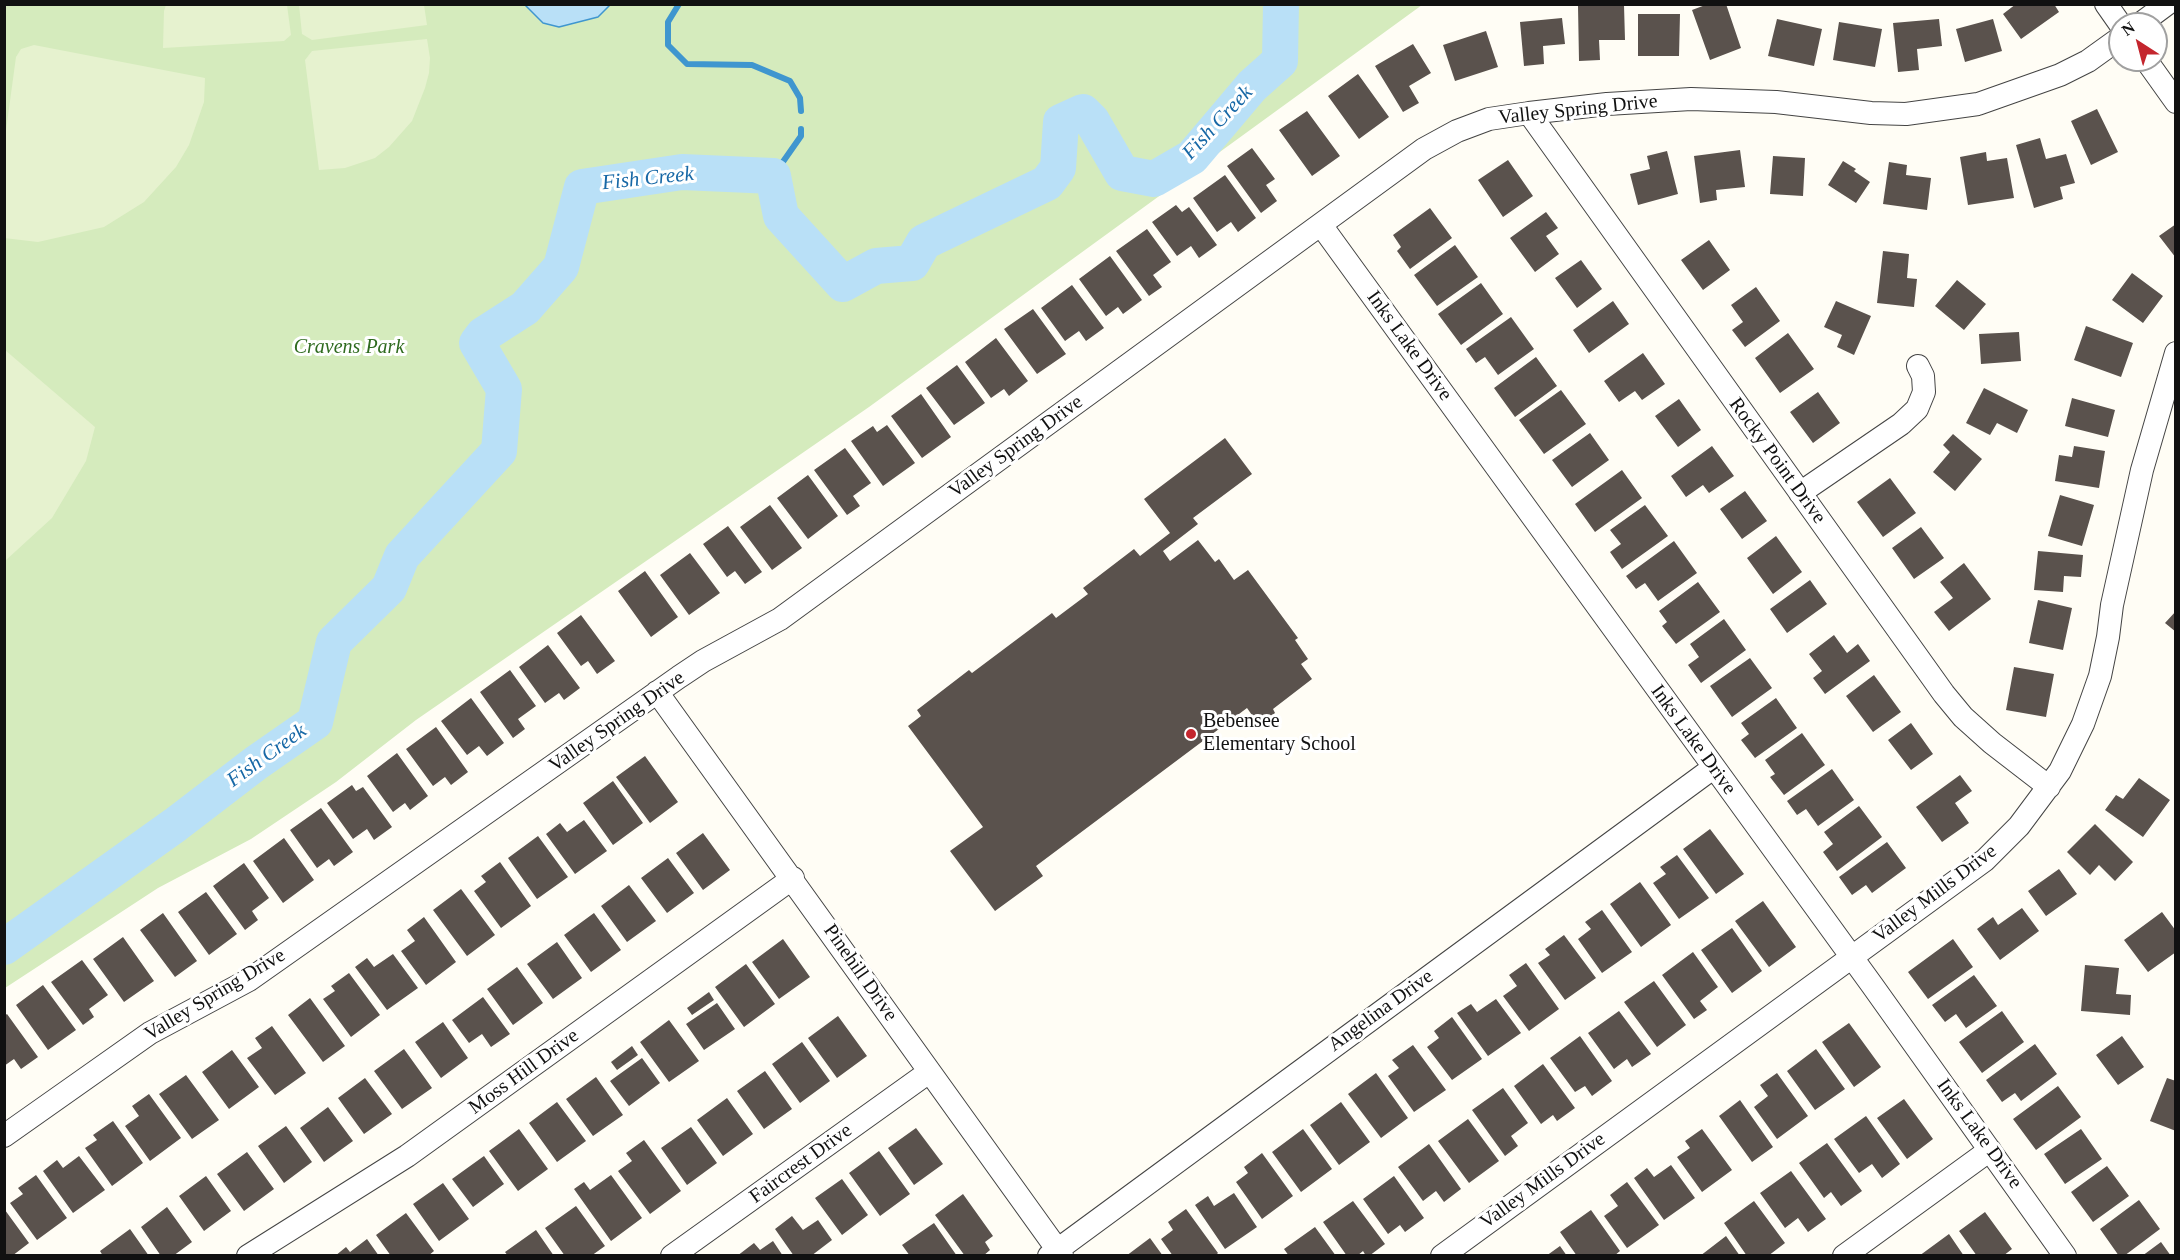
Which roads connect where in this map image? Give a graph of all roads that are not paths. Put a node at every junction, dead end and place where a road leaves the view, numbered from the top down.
1 (2108, 47) edge
2 (2154, 72) edge
3 (2175, 102) edge
4 (1529, 113) junction
5 (1321, 225) junction
6 (2175, 353) edge
7 (1918, 366) dead end
8 (2169, 401) edge
9 (1800, 493) junction
10 (657, 692) junction
11 (1713, 768) junction
12 (2049, 786) junction
13 (793, 878) junction
14 (1851, 957) junction
15 (929, 1072) junction
16 (4, 1136) edge
17 (1990, 1150) junction
18 (1056, 1253) edge
19 (248, 1256) edge
20 (672, 1256) edge
21 (1442, 1256) edge
22 (1844, 1256) edge
23 (2065, 1256) edge

1 - 4 street, Valley Spring Drive
2 - 3 street
4 - 5 street, Valley Spring Drive
4 - 9 street, Rocky Point Drive
5 - 10 street, Valley Spring Drive
5 - 11 street, Inks Lake Drive
6 - 8 street, Valley Mills Drive
7 - 9 street
8 - 12 street, Valley Mills Drive
9 - 12 street, Rocky Point Drive
10 - 13 street, Pinehill Drive
10 - 16 street, Valley Spring Drive
11 - 14 street, Inks Lake Drive
11 - 18 street, Angelina Drive
12 - 14 street, Valley Mills Drive
13 - 15 street, Pinehill Drive
13 - 19 street, Moss Hill Drive
14 - 17 street, Inks Lake Drive
14 - 21 street, Valley Mills Drive
15 - 18 street, Pinehill Drive
15 - 20 street, Faircrest Drive
17 - 22 street
17 - 23 street, Inks Lake Drive

